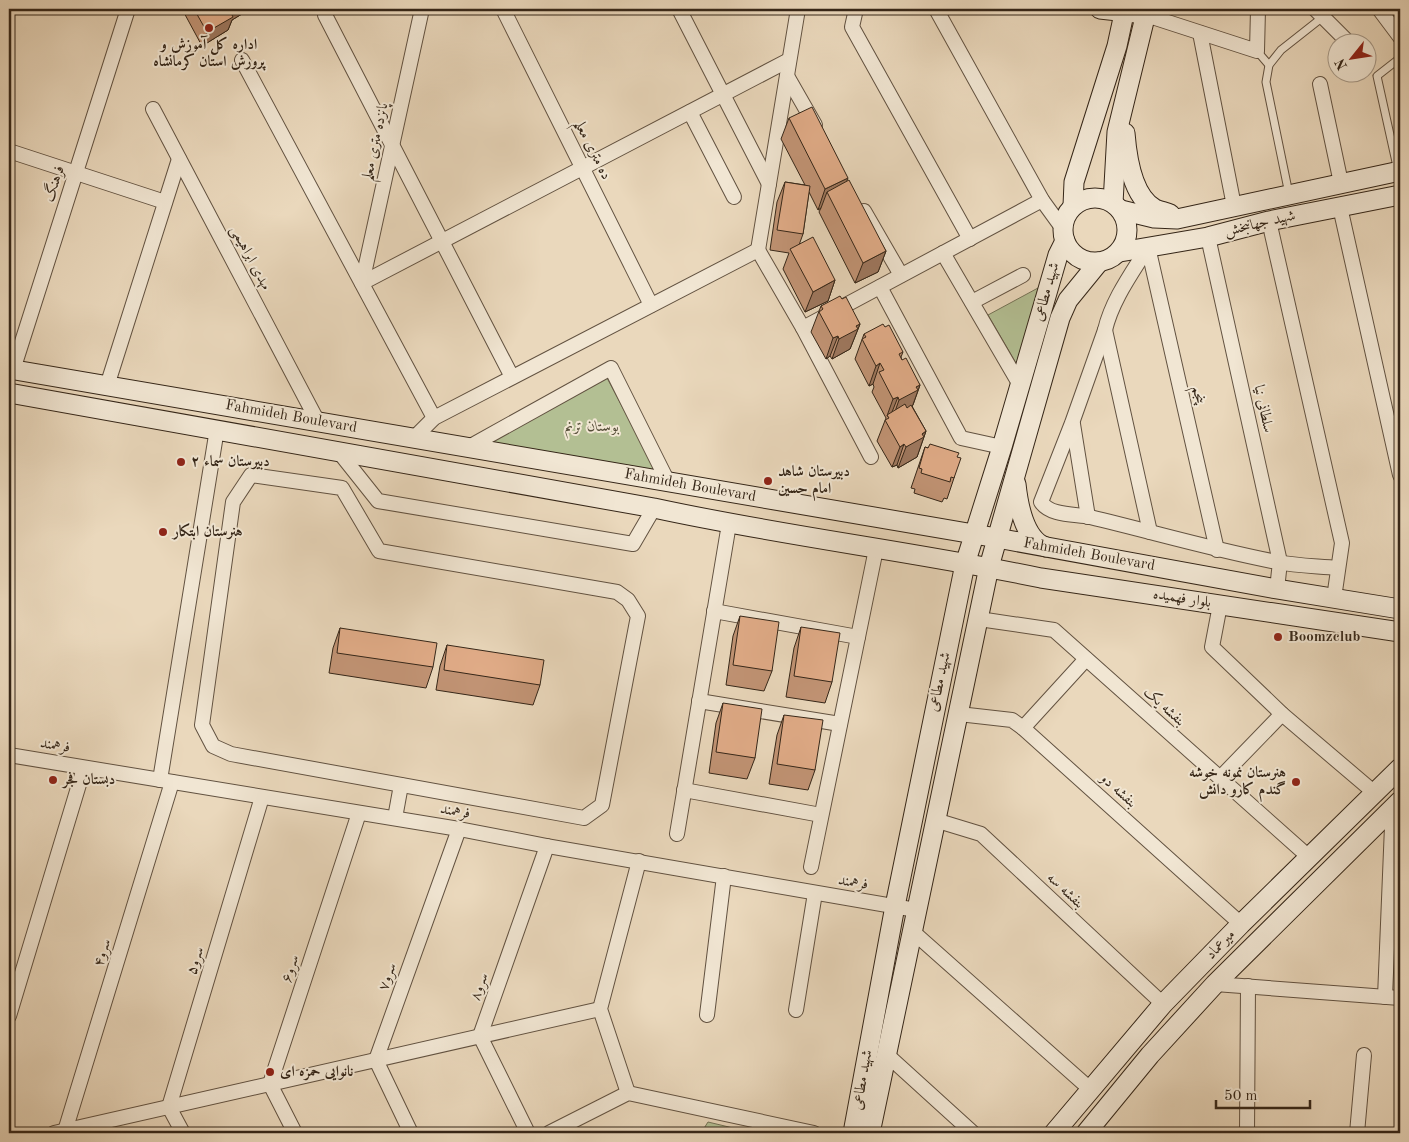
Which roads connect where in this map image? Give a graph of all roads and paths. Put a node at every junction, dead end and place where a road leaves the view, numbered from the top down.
1 (128, 9) edge
2 (422, 9) edge
3 (503, 9) edge
4 (679, 9) edge
5 (798, 9) edge
6 (856, 9) edge
7 (936, 9) edge
8 (1100, 9) edge
9 (1258, 9) edge
10 (1379, 9) edge
11 (1125, 10) edge
12 (1146, 12) edge
13 (1324, 12) edge
14 (325, 15) dead end
15 (1200, 32) junction
16 (1340, 32) edge
17 (1400, 37) edge
18 (1257, 52) junction
19 (1400, 58) edge
20 (242, 60) dead end
21 (789, 60) junction
22 (1269, 65) junction
23 (787, 76) junction
24 (1320, 84) dead end
25 (723, 95) junction
26 (1124, 102) junction
27 (153, 109) dead end
28 (690, 112) junction
29 (820, 134) edge
30 (392, 145) junction
31 (9, 151) edge
32 (179, 159) junction
33 (582, 168) junction
34 (1399, 171) edge
35 (76, 174) junction
36 (1341, 183) junction
37 (769, 184) junction
38 (1289, 195) junction
39 (1400, 195) edge
40 (734, 197) dead end
41 (858, 200) edge
42 (1042, 200) junction
43 (165, 202) junction
44 (1073, 206) junction
45 (1117, 206) junction
46 (1234, 206) junction
47 (1340, 207) junction
48 (1191, 217) junction
49 (1270, 221) junction
50 (1064, 235) junction
51 (1208, 237) junction
52 (970, 239) junction
53 (442, 241) junction
54 (1148, 247) junction
55 (758, 250) junction
56 (1120, 252) junction
57 (943, 253) junction
58 (1099, 262) junction
59 (1023, 275) dead end
60 (901, 276) junction
61 (362, 283) junction
62 (880, 287) junction
63 (972, 302) junction
64 (651, 305) junction
65 (803, 328) junction
66 (1105, 330) junction
67 (11, 369) edge
68 (512, 377) junction
69 (1020, 385) junction
70 (108, 386) junction
71 (9, 394) edge
72 (434, 418) junction
73 (318, 422) junction
74 (1072, 423) junction
75 (217, 429) junction
76 (414, 438) junction
77 (1002, 447) junction
78 (467, 448) junction
79 (339, 452) junction
80 (871, 457) dead end
81 (1400, 475) edge
82 (1015, 478) junction
83 (668, 482) junction
84 (654, 508) junction
85 (1088, 517) junction
86 (729, 524) junction
87 (1150, 532) junction
88 (973, 534) junction
89 (997, 538) junction
90 (1054, 548) junction
91 (876, 549) junction
92 (1217, 550) junction
93 (1280, 562) junction
94 (965, 564) junction
95 (989, 567) junction
96 (1338, 568) junction
97 (1276, 589) junction
98 (1334, 598) junction
99 (1220, 605) junction
100 (1400, 609) edge
101 (714, 611) junction
102 (979, 619) junction
103 (1400, 632) edge
104 (858, 637) junction
105 (1086, 659) junction
106 (699, 701) junction
107 (959, 714) junction
108 (1282, 714) junction
109 (840, 724) junction
110 (1023, 728) junction
111 (9, 755) edge
112 (84, 768) junction
113 (1398, 775) edge
114 (1220, 778) junction
115 (166, 781) junction
116 (401, 785) junction
117 (684, 790) junction
118 (1376, 794) junction
119 (262, 797) junction
120 (1400, 800) edge
121 (359, 813) junction
122 (821, 815) junction
123 (395, 818) junction
124 (935, 820) junction
125 (1392, 824) edge
126 (459, 829) junction
127 (677, 834) dead end
128 (547, 846) junction
129 (1310, 858) junction
130 (639, 862) junction
131 (811, 867) dead end
132 (724, 876) junction
133 (815, 893) junction
134 (894, 906) junction
135 (916, 910) junction
136 (1241, 924) junction
137 (912, 931) junction
138 (1216, 984) junction
139 (1248, 986) junction
140 (1385, 997) junction
141 (1400, 998) edge
142 (1163, 1004) junction
143 (600, 1009) junction
144 (796, 1010) dead end
145 (707, 1015) dead end
146 (9, 1016) edge
147 (480, 1036) junction
148 (886, 1054) junction
149 (1364, 1055) dead end
150 (376, 1060) junction
151 (270, 1084) junction
152 (1090, 1089) junction
153 (628, 1094) junction
154 (170, 1107) junction
155 (874, 1131) edge
156 (62, 1132) edge
157 (183, 1133) edge
158 (295, 1133) edge
159 (411, 1133) edge
160 (528, 1133) edge
161 (549, 1133) edge
162 (814, 1133) edge
163 (853, 1133) edge
164 (973, 1133) edge
165 (1054, 1133) edge
166 (1086, 1133) edge
167 (1248, 1133) edge
168 (1357, 1133) edge

1 - 35 street, فرهنگ
2 - 30 street, پانزده متری معلم
3 - 33 street, ده متری معلم
4 - 25 street
5 - 21 street
6 - 52 street
7 - 42 street
8 - 11 street
9 - 18 street
10 - 17 street
11 - 12 street
11 - 44 street
12 - 15 street
12 - 26 street
13 - 16 street
13 - 22 lane
14 - 30 street
15 - 18 street
15 - 46 street
18 - 22 lane
19 - 34 lane
20 - 61 street
21 - 23 street
21 - 25 street
22 - 38 lane
23 - 29 street
23 - 37 street
24 - 36 street
25 - 28 street
25 - 37 street
26 - 45 street
26 - 48 street
27 - 32 street, مهدی ابراهیمی
28 - 33 street
28 - 40 street
30 - 53 street
30 - 61 street, پانزده متری معلم
31 - 35 street
32 - 43 street
32 - 73 street, مهدی ابراهیمی
33 - 53 street
33 - 64 street, ده متری معلم
34 - 36 street, شهید جهانبخش
35 - 43 street
35 - 67 street, فرهنگ
36 - 38 street, شهید جهانبخش
37 - 55 street
38 - 46 street, شهید جهانبخش
39 - 47 street, شهید جهانبخش
41 - 60 street
42 - 50 street
42 - 52 street
43 - 70 street
44 - 45 street
44 - 50 street
45 - 48 street, شهید جهانبخش
45 - 56 street
46 - 48 street, شهید جهانبخش
47 - 49 street, شهید جهانبخش
47 - 81 street
49 - 51 street, شهید جهانبخش
49 - 96 street
50 - 58 street
50 - 69 street, شهید مطاعی
51 - 54 street, شهید جهانبخش
51 - 93 street, سلطانی نیا
52 - 57 street
53 - 61 street
53 - 68 street
54 - 56 street, شهید جهانبخش
54 - 66 street
54 - 92 street, پنجم
55 - 64 street
55 - 65 street
56 - 58 street
57 - 60 street
57 - 63 street
58 - 82 street, شهید مطاعی
59 - 63 street
60 - 62 street
61 - 72 street
62 - 65 street
62 - 77 street
63 - 69 street
64 - 68 street
65 - 80 street
66 - 74 street
66 - 87 street
67 - 70 street, Fahmideh Boulevard
68 - 72 street
69 - 77 street, شهید مطاعی
70 - 73 street, Fahmideh Boulevard
71 - 75 street, Fahmideh Boulevard
72 - 76 street
73 - 76 street, Fahmideh Boulevard
74 - 85 street
74 - 85 street
75 - 79 street, Fahmideh Boulevard
75 - 115 street, سرو۴
76 - 78 street, Fahmideh Boulevard
77 - 88 street, شهید مطاعی
78 - 83 street, Fahmideh Boulevard
78 - 83 street
79 - 84 street, Fahmideh Boulevard
79 - 84 street
82 - 89 street, شهید مطاعی
82 - 90 street
83 - 88 street, Fahmideh Boulevard
84 - 86 street, Fahmideh Boulevard
85 - 87 street
86 - 91 street, Fahmideh Boulevard
86 - 101 street
87 - 92 street
88 - 89 street, Fahmideh Boulevard
88 - 94 street, شهید مطاعی
89 - 90 street, Fahmideh Boulevard
89 - 95 street, شهید مطاعی
90 - 97 street, Fahmideh Boulevard
91 - 94 street, Fahmideh Boulevard
91 - 104 street
92 - 93 street
93 - 96 street
93 - 97 street, سلطانی نیا
94 - 95 street, بلوار فهمیده
94 - 134 street, شهید مطاعی
95 - 99 street, بلوار فهمیده
95 - 102 street, شهید مطاعی
96 - 98 street
97 - 98 street, Fahmideh Boulevard
98 - 100 street, Fahmideh Boulevard
99 - 103 street, بلوار فهمیده
99 - 108 street
101 - 104 street
101 - 106 street
102 - 105 street, بنفشه یک
102 - 107 street, شهید مطاعی
104 - 109 street
105 - 110 street
105 - 114 street, بنفشه یک
106 - 109 street
106 - 117 street
107 - 110 street, بنفشه دو
107 - 124 street, شهید مطاعی
108 - 114 street
108 - 118 street
109 - 122 street
110 - 136 street, بنفشه دو
111 - 112 street, فرهمند
112 - 115 street, فرهمند
112 - 146 street
113 - 118 street, میرعماد
114 - 129 street, بنفشه یک
115 - 119 street, فرهمند
115 - 156 street, سرو۴
116 - 116 street
116 - 123 street
117 - 122 street
117 - 127 street
118 - 129 street, میرعماد
119 - 121 street, فرهمند
119 - 154 street, سرو۵
120 - 125 street, میرعماد
121 - 123 street, فرهمند
121 - 151 street, سرو۶
122 - 131 street
123 - 126 street, فرهمند
124 - 135 street, شهید مطاعی
124 - 142 street, بنفشه سه
125 - 138 street, میرعماد
125 - 140 street
126 - 128 street, فرهمند
126 - 150 street, سرو۷
128 - 130 street, فرهمند
128 - 147 street, سرو۸
129 - 136 street, میرعماد
130 - 132 street, فرهمند
130 - 143 street
132 - 133 street, فرهمند
132 - 145 street
133 - 134 street, فرهمند
133 - 144 street
134 - 135 street, فرهمند
134 - 163 street, شهید مطاعی
135 - 137 street, شهید مطاعی
136 - 142 street, میرعماد
137 - 148 street, شهید مطاعی
137 - 152 street
138 - 139 street
138 - 166 street, میرعماد
139 - 140 street
139 - 167 street
140 - 141 street
142 - 152 street, میرعماد
143 - 147 street
143 - 153 street
147 - 150 street
147 - 160 street
148 - 155 street, شهید مطاعی
148 - 164 street
149 - 168 street
150 - 151 street
150 - 159 street
151 - 154 street
151 - 158 street
152 - 165 street, میرعماد
153 - 161 street
153 - 162 street
154 - 156 street
154 - 157 street

